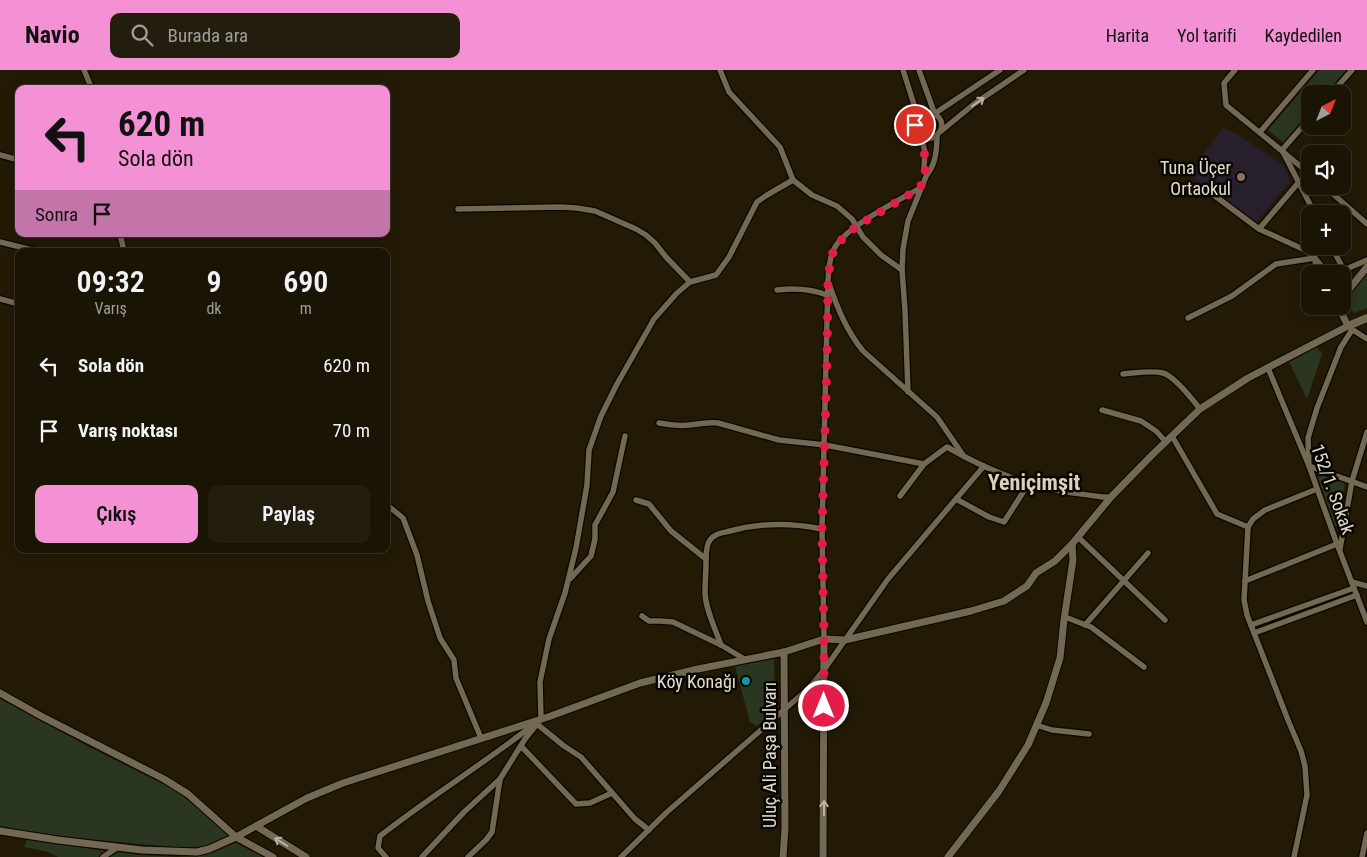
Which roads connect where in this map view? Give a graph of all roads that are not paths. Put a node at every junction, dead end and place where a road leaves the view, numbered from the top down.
1 (84, 70) edge
2 (720, 70) edge
3 (903, 70) edge
4 (919, 70) edge
5 (1000, 70) edge
6 (1024, 70) edge
7 (1235, 70) edge
8 (1313, 70) edge
9 (1352, 70) edge
10 (90, 85) edge
11 (1339, 85) edge
12 (934, 113) junction
13 (918, 117) junction
14 (1301, 128) edge
15 (1260, 132) junction
16 (938, 134) junction
17 (921, 136) junction
18 (1282, 150) junction
19 (0, 155) edge
20 (15, 159) edge
21 (1301, 166) edge
22 (926, 174) junction
23 (793, 180) junction
24 (1299, 182) junction
25 (920, 188) junction
26 (1207, 190) dead end
27 (1334, 195) edge
28 (1310, 205) edge
29 (458, 209) dead end
30 (1367, 224) edge
31 (857, 226) junction
32 (1259, 229) junction
33 (0, 242) edge
34 (24, 248) edge
35 (1314, 258) junction
36 (1367, 260) edge
37 (1315, 265) edge
38 (1321, 265) edge
39 (1351, 267) edge
40 (1367, 267) edge
41 (902, 270) junction
42 (828, 280) junction
43 (690, 282) junction
44 (1351, 287) edge
45 (777, 290) dead end
46 (828, 295) junction
47 (0, 299) edge
48 (15, 303) edge
49 (1343, 315) edge
50 (1188, 318) dead end
51 (1367, 318) edge
52 (1350, 328) junction
53 (1367, 339) edge
54 (1268, 368) junction
55 (1124, 374) dead end
56 (908, 392) junction
57 (1200, 409) junction
58 (1102, 410) dead end
59 (658, 423) dead end
60 (1367, 432) edge
61 (625, 436) dead end
62 (1172, 436) junction
63 (1166, 442) junction
64 (825, 445) junction
65 (964, 457) junction
66 (924, 464) junction
67 (984, 466) junction
68 (1309, 466) junction
69 (1352, 481) junction
70 (1029, 483) junction
71 (1367, 487) edge
72 (1317, 488) junction
73 (900, 496) dead end
74 (1111, 497) junction
75 (956, 499) junction
76 (636, 500) dead end
77 (390, 507) edge
78 (1248, 528) junction
79 (822, 529) junction
80 (1078, 537) junction
81 (1072, 544) junction
82 (1338, 547) junction
83 (1148, 553) dead end
84 (706, 558) junction
85 (568, 580) junction
86 (1123, 580) junction
87 (1245, 581) junction
88 (1353, 585) junction
89 (1367, 586) edge
90 (1357, 595) junction
91 (642, 616) dead end
92 (1065, 617) junction
93 (1165, 620) dead end
94 (1367, 622) edge
95 (1251, 624) junction
96 (1085, 625) junction
97 (1254, 633) junction
98 (824, 639) junction
99 (845, 640) junction
100 (721, 644) junction
101 (784, 652) junction
102 (746, 660) junction
103 (1144, 667) dead end
104 (824, 670) junction
105 (0, 693) edge
106 (785, 709) junction
107 (539, 721) junction
108 (1036, 725) junction
109 (1089, 734) dead end
110 (481, 738) junction
111 (521, 746) junction
112 (500, 779) junction
113 (612, 793) junction
114 (256, 826) junction
115 (649, 830) junction
116 (0, 831) edge
117 (1367, 833) edge
118 (236, 837) junction
119 (118, 847) junction
120 (104, 857) edge
121 (273, 857) edge
122 (306, 857) edge
123 (386, 857) edge
124 (422, 857) edge
125 (468, 857) edge
126 (621, 857) edge
127 (783, 857) edge
128 (823, 857) edge
129 (948, 857) edge
130 (1294, 857) edge
131 (1362, 857) edge

1 - 10 street
2 - 23 street
3 - 13 street
4 - 12 street
5 - 12 street
16 -> 6 street
7 - 15 street
8 - 15 street
9 - 11 street
12 - 13 street
12 - 16 street
13 - 17 street
14 - 18 street
15 - 18 street
16 - 17 street
16 - 22 street
17 - 22 street
18 - 21 street
18 - 24 street
19 - 20 street
22 - 25 street
23 - 31 street
23 - 43 street
24 - 28 street
24 - 32 street
25 - 31 street
25 - 41 street
26 - 32 street
27 - 30 street
29 - 43 street
31 - 41 street
31 - 42 street
32 - 35 street
33 - 34 street
35 - 37 street
35 - 38 street
35 - 50 street
36 - 39 street
40 - 44 street
41 - 56 street
42 - 46 street
42 - 56 street
43 - 85 street
45 - 46 street
46 - 64 street
47 - 48 street
49 - 52 street
51 - 52 main road
52 - 53 street
52 - 54 street
52 - 68 street
54 - 57 street
54 - 68 street, 152/1. Sokak
55 - 57 street
56 - 65 street
57 - 62 street
58 - 63 street
59 - 64 street
60 - 69 street
61 - 85 street
62 - 63 street
62 - 78 street
63 - 74 street
64 - 66 street
64 - 79 street
65 - 66 street
65 - 67 street
66 - 73 street
67 - 70 street
67 - 75 street
68 - 69 street
68 - 72 street, 152/1. Sokak
69 - 71 street
69 - 82 street
70 - 74 street
70 - 75 street
72 - 78 street
72 - 82 street, 152/1. Sokak
74 - 80 street
75 - 99 street
76 - 84 street
77 - 110 street
78 - 87 street
79 - 84 street
79 - 98 street
80 - 81 street
80 - 86 street
81 - 92 street
81 - 99 street
82 - 87 street
82 - 88 street, 152/1. Sokak
83 - 86 street
84 - 100 street
85 - 107 street
86 - 93 street
86 - 96 street
87 - 95 street
88 - 89 street
88 - 90 street, 152/1. Sokak
88 - 95 street
90 - 94 street, 152/1. Sokak
90 - 97 street
91 - 100 street
92 - 96 street
92 - 108 street
95 - 97 street
96 - 103 street
97 - 130 street
98 - 99 street
98 - 101 street
98 - 104 street
99 - 104 street
100 - 102 street
101 - 102 street
101 - 106 street, Uluç Ali Paşa Bulvarı
102 - 107 street
104 - 106 street
128 -> 104 street
105 - 118 street
106 - 115 street
106 - 127 street, Uluç Ali Paşa Bulvarı
107 - 110 street
107 - 111 street
107 - 113 street
107 - 123 street
108 - 109 street
108 - 129 street
110 - 114 street
111 - 112 street
111 - 113 street
112 - 124 street
112 - 125 street
113 - 115 street
114 - 118 street
122 -> 114 street
115 - 126 street
116 - 119 street
117 - 131 street
118 - 119 street
118 - 121 street
119 - 120 street

